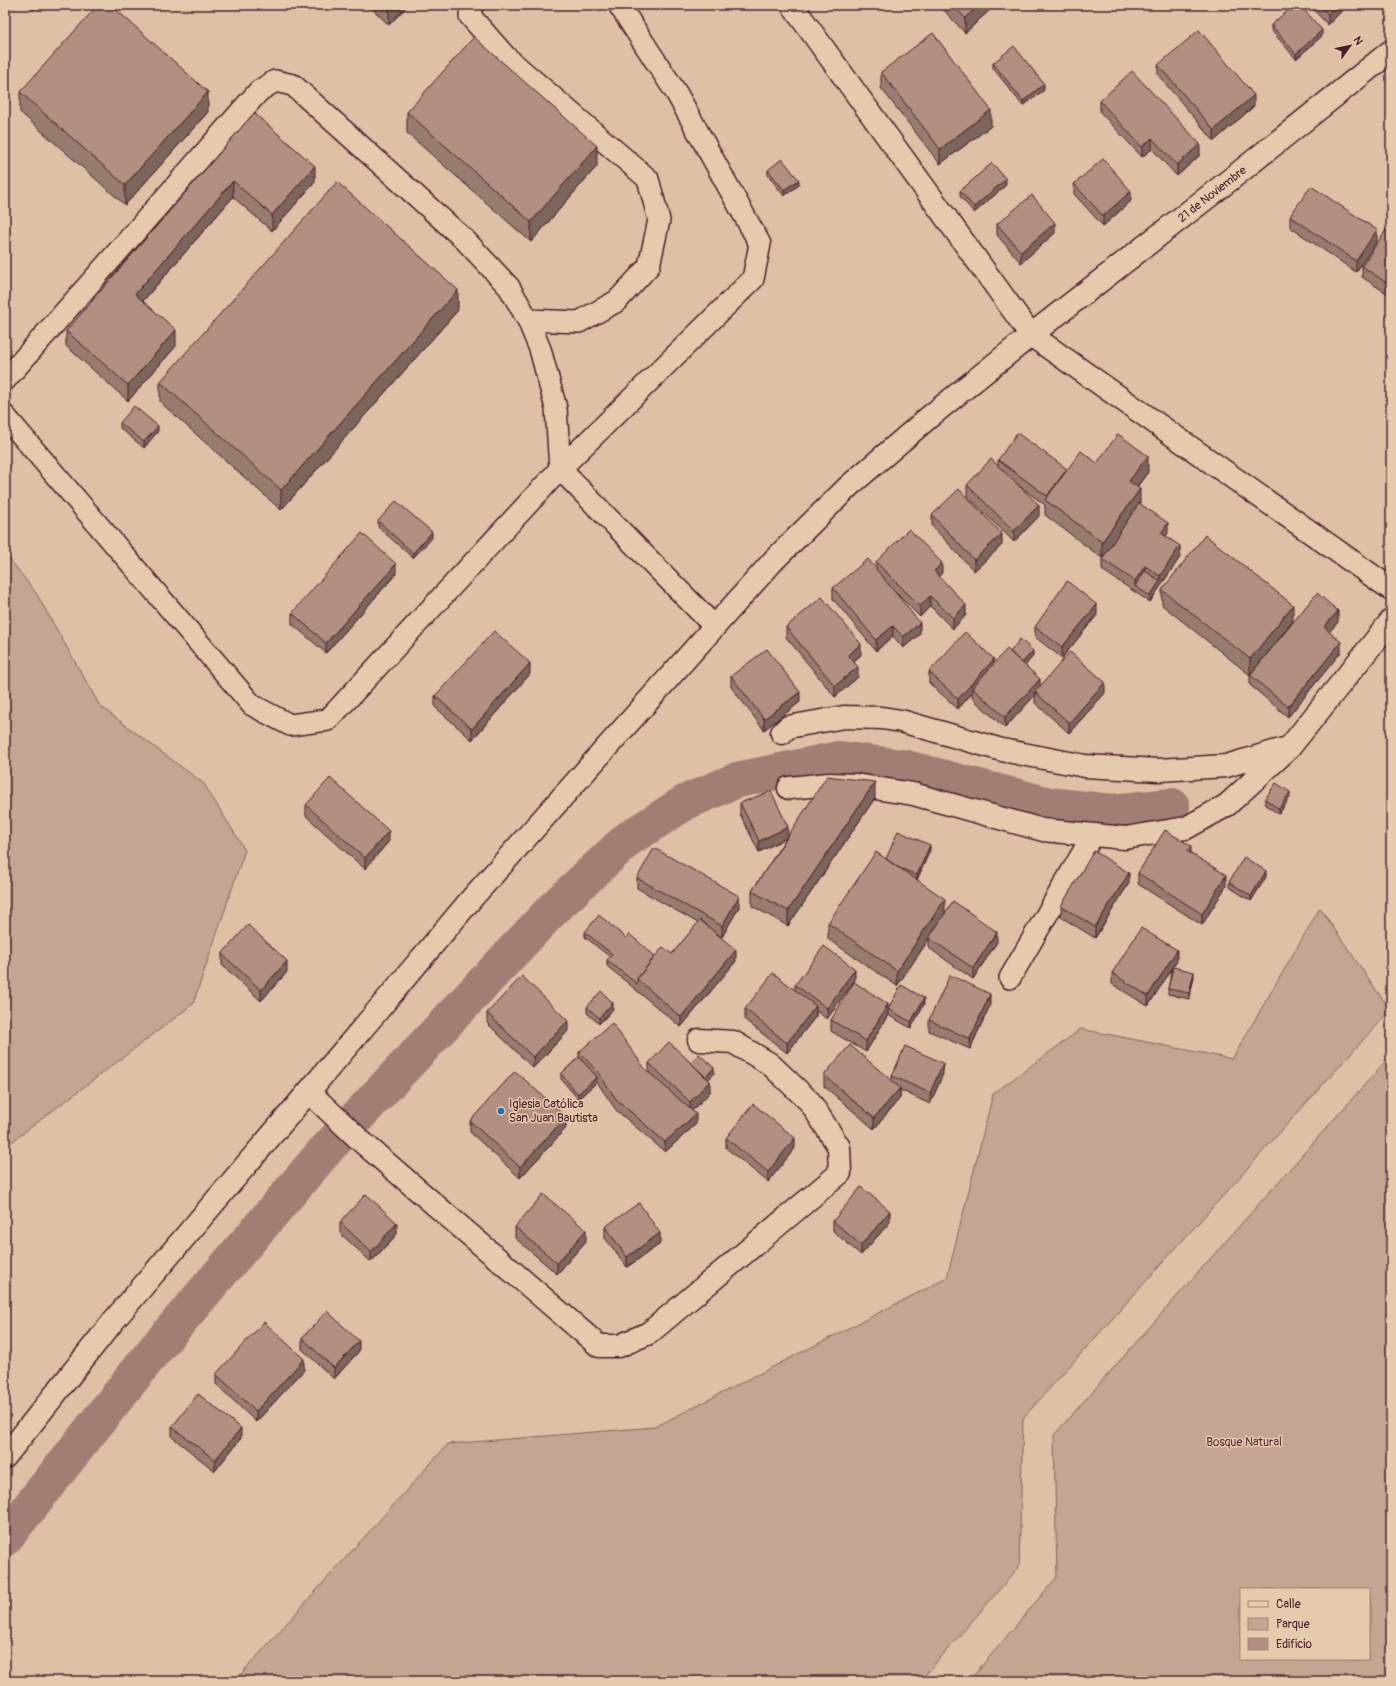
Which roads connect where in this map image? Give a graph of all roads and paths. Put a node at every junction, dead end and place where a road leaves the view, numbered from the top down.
1 (472, 5) edge
2 (619, 5) edge
3 (792, 5) edge
4 (1391, 51) edge
5 (528, 320) junction
6 (1031, 335) junction
7 (5, 380) edge
8 (5, 416) edge
9 (560, 469) junction
10 (1391, 589) edge
11 (1391, 621) edge
12 (714, 626) junction
13 (782, 733) dead end
14 (1289, 748) junction
15 (789, 788) dead end
16 (1093, 835) junction
17 (1010, 978) dead end
18 (699, 1040) dead end
19 (316, 1098) junction
20 (5, 1457) edge

1 - 5 lane
2 - 9 lane
3 - 6 street
4 - 6 street, 21 de Noviembre
5 - 7 lane
5 - 9 lane
6 - 10 street
6 - 12 street, 21 de Noviembre
8 - 9 lane
9 - 12 lane
11 - 14 street
12 - 19 street, 21 de Noviembre
13 - 14 street
14 - 16 street
15 - 16 street
16 - 17 lane
18 - 19 street
19 - 20 street, 21 de Noviembre

